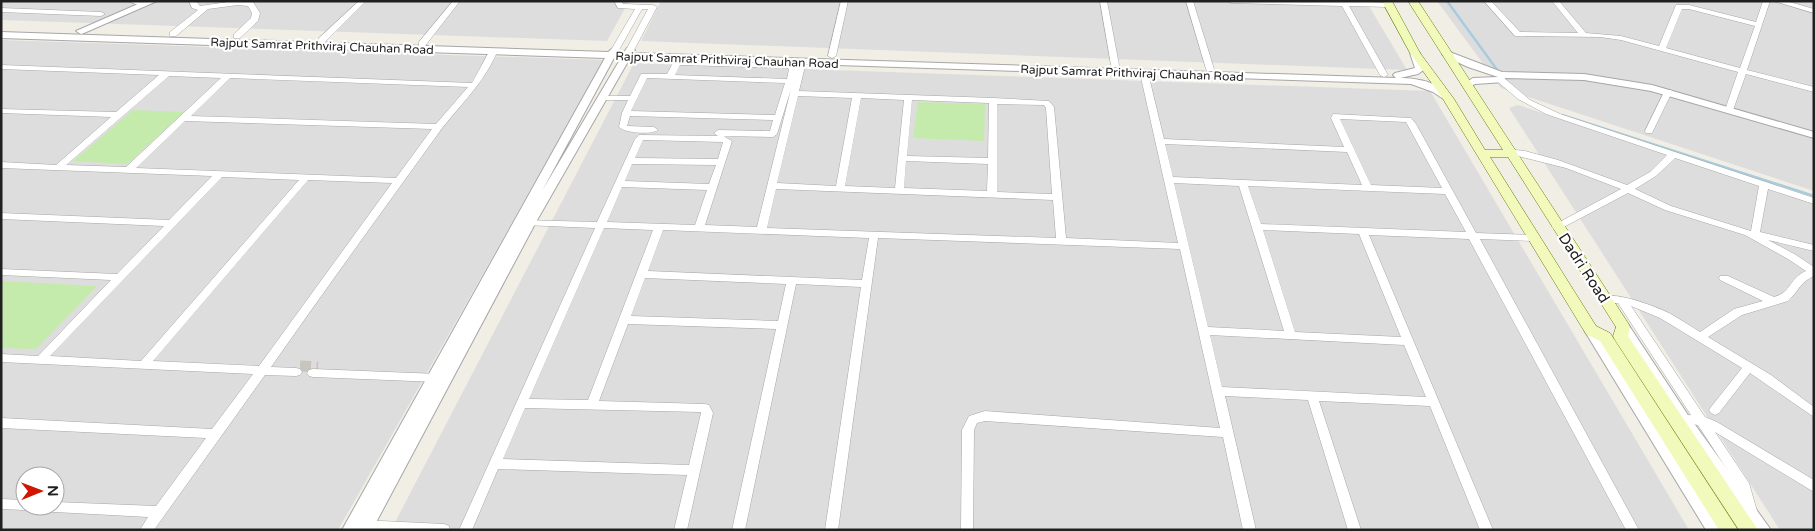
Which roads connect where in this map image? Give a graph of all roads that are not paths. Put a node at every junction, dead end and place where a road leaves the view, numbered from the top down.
1 (5, 1) edge
2 (130, 1) edge
3 (153, 1) edge
4 (192, 1) edge
5 (363, 1) edge
6 (457, 1) edge
7 (617, 1) edge
8 (845, 1) edge
9 (1103, 1) edge
10 (1189, 1) edge
11 (1230, 1) edge
12 (1413, 1) edge
13 (1487, 1) edge
14 (1555, 1) edge
15 (1767, 1) edge
16 (1777, 1) edge
17 (1344, 3) edge
18 (1388, 3) edge
19 (1, 4) edge
20 (142, 5) junction
21 (638, 7) junction
22 (205, 8) junction
23 (1, 10) edge
24 (1814, 11) edge
25 (101, 14) dead end
26 (1758, 24) junction
27 (1, 28) edge
28 (81, 31) junction
29 (173, 34) junction
30 (1, 35) edge
31 (1584, 35) junction
32 (237, 36) junction
33 (322, 40) junction
34 (422, 44) junction
35 (1662, 48) junction
36 (613, 53) junction
37 (1416, 53) junction
38 (628, 54) junction
39 (1447, 54) junction
40 (832, 56) junction
41 (491, 57) junction
42 (802, 62) junction
43 (1115, 65) junction
44 (1, 67) edge
45 (1210, 69) junction
46 (1741, 70) junction
47 (167, 73) junction
48 (1144, 73) junction
49 (1384, 74) junction
50 (230, 75) junction
51 (670, 76) junction
52 (790, 80) junction
53 (1501, 80) junction
54 (1601, 80) junction
55 (473, 84) junction
56 (1467, 85) junction
57 (1814, 90) edge
58 (1668, 92) junction
59 (794, 93) junction
60 (605, 95) junction
61 (634, 95) junction
62 (856, 95) junction
63 (908, 97) junction
64 (1448, 98) junction
65 (993, 100) junction
66 (1729, 110) junction
67 (1, 111) edge
68 (626, 113) junction
69 (119, 115) junction
70 (184, 118) junction
71 (779, 118) junction
72 (438, 128) junction
73 (1649, 131) dead end
74 (1814, 135) edge
75 (1160, 141) junction
76 (1351, 150) junction
77 (1510, 152) junction
78 (1482, 154) junction
79 (1673, 155) junction
80 (902, 158) junction
81 (629, 161) junction
82 (992, 161) junction
83 (720, 162) junction
84 (1, 165) edge
85 (58, 167) junction
86 (128, 170) junction
87 (219, 174) junction
88 (306, 177) junction
89 (1169, 180) junction
90 (399, 181) junction
91 (1243, 183) junction
92 (619, 184) junction
93 (1764, 185) junction
94 (772, 186) junction
95 (712, 187) junction
96 (1368, 188) junction
97 (840, 189) junction
98 (1628, 189) junction
99 (899, 191) junction
100 (1447, 191) junction
101 (992, 194) junction
102 (1058, 197) junction
103 (1814, 200) edge
104 (1, 216) edge
105 (525, 222) junction
106 (172, 223) junction
107 (600, 225) junction
108 (659, 227) junction
109 (1257, 227) junction
110 (1557, 227) junction
111 (699, 228) junction
112 (761, 231) junction
113 (1363, 232) junction
114 (1752, 234) junction
115 (874, 235) junction
116 (1472, 237) junction
117 (1534, 238) junction
118 (1061, 242) junction
119 (1185, 246) junction
120 (1814, 248) edge
121 (1, 272) edge
122 (1813, 272) edge
123 (642, 274) junction
124 (118, 278) junction
125 (1724, 278) dead end
126 (792, 281) junction
127 (867, 284) junction
128 (1604, 299) junction
129 (1621, 300) junction
130 (1774, 302) junction
131 (624, 320) junction
132 (782, 325) junction
133 (1623, 327) junction
134 (1591, 330) junction
135 (1204, 331) junction
136 (1291, 335) junction
137 (1701, 336) junction
138 (1409, 341) junction
139 (1, 358) edge
140 (40, 360) junction
141 (144, 364) junction
142 (263, 367) junction
143 (1633, 367) junction
144 (1749, 367) junction
145 (298, 369) tunnel mouth
146 (315, 370) tunnel mouth
147 (440, 375) junction
148 (1218, 391) junction
149 (1312, 396) junction
150 (1434, 402) junction
151 (522, 403) junction
152 (592, 405) junction
153 (1715, 410) dead end
154 (1814, 414) edge
155 (1683, 419) junction
156 (1703, 421) junction
157 (1, 423) edge
158 (1228, 433) junction
159 (215, 434) junction
160 (494, 464) junction
161 (694, 470) junction
162 (1814, 487) edge
163 (1, 504) edge
164 (15, 505) edge
165 (65, 507) edge
166 (159, 512) junction
167 (1752, 512) junction
168 (358, 528) edge
169 (146, 530) edge
170 (444, 530) edge
171 (465, 530) edge
172 (680, 530) edge
173 (738, 530) edge
174 (831, 530) edge
175 (966, 530) edge
176 (1250, 530) edge
177 (1355, 530) edge
178 (1487, 530) edge
179 (1633, 530) edge
180 (1716, 530) edge
181 (1729, 530) edge
182 (1749, 530) edge
183 (1763, 530) edge

1 - 19 street
2 - 20 street
3 - 20 street
4 - 22 street
5 - 33 street
6 - 34 street
7 - 21 street
8 - 40 street
9 - 43 street
10 - 45 street
11 - 17 street
12 - 39 main road, Dadri Road
13 - 31 street
14 - 31 street
15 - 26 street
16 - 24 street
17 - 18 street
17 - 49 street
18 - 37 main road, Dadri Road
20 - 28 street
21 - 36 street
21 - 38 street
22 - 29 street
22 - 32 street
23 - 25 street
26 - 35 street
26 - 46 street
27 - 28 street, Rajput Samrat Prithviraj Chauhan Road
28 - 29 street, Rajput Samrat Prithviraj Chauhan Road
29 - 32 street, Rajput Samrat Prithviraj Chauhan Road
30 - 41 street, Rajput Samrat Prithviraj Chauhan Road
31 - 35 street
32 - 33 street, Rajput Samrat Prithviraj Chauhan Road
33 - 34 street, Rajput Samrat Prithviraj Chauhan Road
34 - 36 street, Rajput Samrat Prithviraj Chauhan Road
35 - 46 street
36 - 38 street, Rajput Samrat Prithviraj Chauhan Road
36 - 41 street, Rajput Samrat Prithviraj Chauhan Road
36 - 105 street
37 - 49 street, Rajput Samrat Prithviraj Chauhan Road
37 - 64 main road, Dadri Road
38 - 40 street, Rajput Samrat Prithviraj Chauhan Road
38 - 42 street, Rajput Samrat Prithviraj Chauhan Road
38 - 60 street
39 - 54 street
39 - 56 main road, Dadri Road
40 - 43 street, Rajput Samrat Prithviraj Chauhan Road
41 - 55 street
42 - 48 street, Rajput Samrat Prithviraj Chauhan Road
42 - 59 street
43 - 45 street, Rajput Samrat Prithviraj Chauhan Road
44 - 47 street
45 - 49 street, Rajput Samrat Prithviraj Chauhan Road
46 - 57 street
46 - 66 street
47 - 50 street
47 - 69 street
48 - 64 street, Rajput Samrat Prithviraj Chauhan Road
48 - 75 street
50 - 55 street
50 - 70 street
51 - 52 street
51 - 52 street
51 - 61 street
52 - 71 street
53 - 54 street
53 - 56 street
53 - 79 street
54 - 58 street
55 - 72 street
56 - 77 main road, Dadri Road
58 - 66 street
58 - 73 street
59 - 62 street
59 - 94 street
60 - 61 street
60 - 105 street
61 - 68 street
62 - 63 street
62 - 97 street
63 - 65 street
63 - 80 street
64 - 78 main road, Dadri Road
65 - 82 street
65 - 102 street
66 - 74 street
67 - 69 street
68 - 71 street
68 - 71 street
69 - 85 street
70 - 72 street
70 - 86 street
72 - 90 street
75 - 76 street
75 - 89 street
76 - 96 street
76 - 100 street
77 - 78 main road
77 - 98 street
77 - 110 main road, Dadri Road
78 - 117 main road, Dadri Road
79 - 93 street
79 - 98 street
80 - 82 street
80 - 99 street
81 - 83 street
81 - 83 street
81 - 92 street
82 - 101 street
83 - 95 street
84 - 85 street
85 - 86 street
86 - 87 street
87 - 88 street
87 - 106 street
88 - 90 street
88 - 141 street
89 - 91 street
89 - 119 street
90 - 142 street
91 - 96 street
91 - 109 street
92 - 95 street
92 - 107 street
93 - 103 street
93 - 114 street
94 - 97 street
94 - 112 street
95 - 111 street
96 - 100 street
97 - 99 street
98 - 110 street
98 - 114 street
99 - 101 street
100 - 116 street
101 - 102 street
102 - 118 street
104 - 106 street
105 - 107 street
105 - 147 street
106 - 124 street
107 - 108 street
107 - 151 street
108 - 111 street
108 - 123 street
109 - 113 street
109 - 136 street
110 - 128 main road, Dadri Road
111 - 112 street
112 - 115 street
113 - 116 street
113 - 138 street
114 - 120 street
114 - 122 street
115 - 118 street
115 - 127 street
116 - 117 street
116 - 179 street
117 - 134 main road, Dadri Road
118 - 119 street
119 - 135 street
121 - 124 street
122 - 130 street
123 - 126 street
123 - 131 street
124 - 140 street
125 - 130 street
126 - 127 street
126 - 132 street
127 - 174 street
128 - 129 street
128 - 133 main road, Dadri Road
129 - 137 street
129 - 156 street
130 - 137 street
131 - 132 street
131 - 152 street
132 - 173 street
133 - 143 main road
133 - 155 street, Dadri Road
134 - 143 main road
134 - 180 street, Dadri Road
135 - 136 street
135 - 148 street
136 - 138 street
137 - 144 street
138 - 150 street
139 - 140 street
140 - 141 street
141 - 142 street
142 - 145 street
142 - 159 street
143 - 181 main road
143 - 182 main road
144 - 153 street
144 - 154 street
146 - 147 street
147 - 168 street
148 - 149 street
148 - 158 street
149 - 150 street
149 - 177 street
150 - 178 street
151 - 152 street
151 - 160 street
152 - 161 street
155 - 156 street
155 - 167 street, Dadri Road
156 - 162 street
156 - 167 street
157 - 159 street
158 - 175 street
158 - 176 street
159 - 166 street
160 - 161 street
160 - 171 street
161 - 172 street
163 - 164 street
165 - 166 street
166 - 169 street
167 - 183 street, Dadri Road
168 - 170 street

